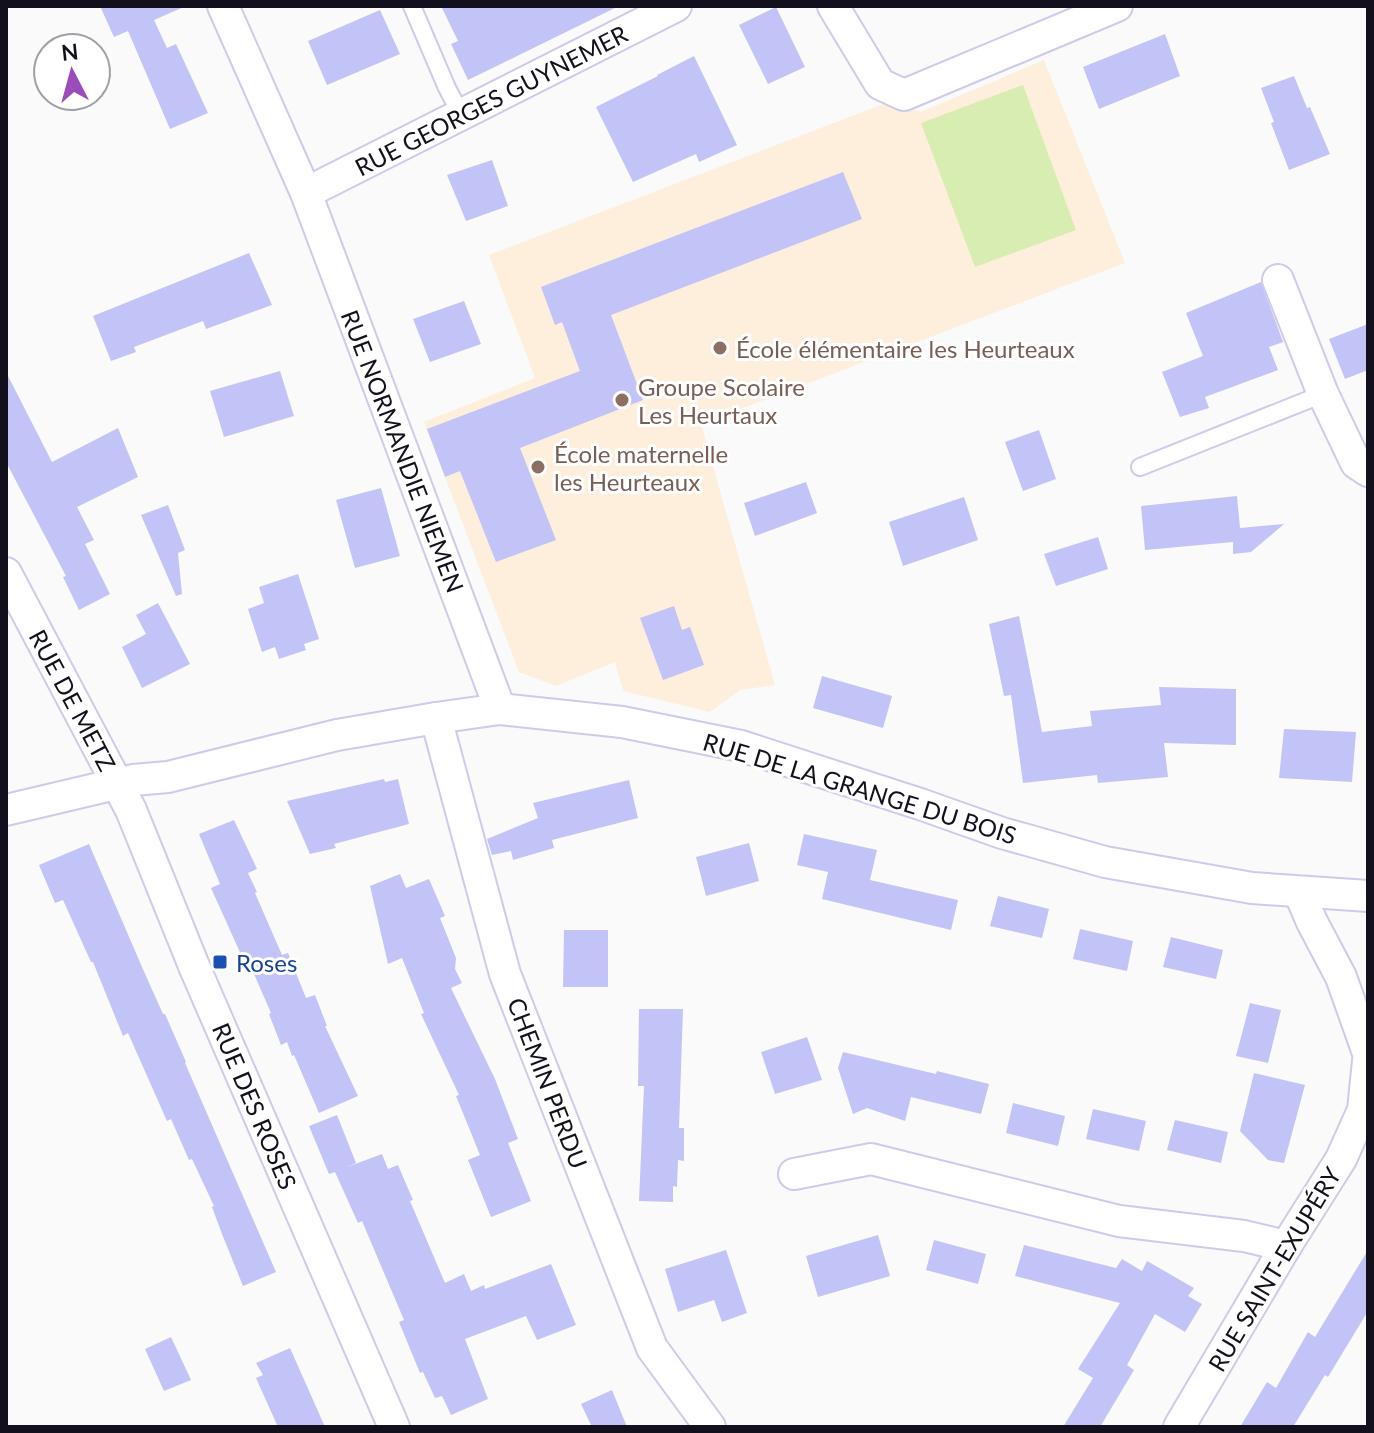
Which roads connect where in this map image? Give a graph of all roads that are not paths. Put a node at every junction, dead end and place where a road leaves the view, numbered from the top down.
1 (223, 6) edge
2 (412, 6) edge
3 (676, 6) edge
4 (833, 6) edge
5 (1117, 6) edge
6 (462, 116) junction
7 (306, 193) junction
8 (1278, 280) dead end
9 (1323, 394) junction
10 (1140, 467) dead end
11 (1368, 471) edge
12 (6, 573) edge
13 (500, 709) junction
14 (436, 718) junction
15 (117, 784) junction
16 (6, 810) edge
17 (1299, 892) junction
18 (1368, 896) edge
19 (1368, 1053) edge
20 (1368, 1061) edge
21 (794, 1174) dead end
22 (1286, 1246) junction
23 (394, 1427) edge
24 (710, 1427) edge
25 (1179, 1427) edge

1 - 7 street, RUE NORMANDIE NIEMEN
2 - 6 lane
3 - 6 street, RUE GEORGES GUYNEMER
4 - 5 street
6 - 7 street, RUE GEORGES GUYNEMER
7 - 13 street, RUE NORMANDIE NIEMEN
8 - 9 street
9 - 10 lane
9 - 11 street
12 - 15 street, RUE DE METZ
13 - 14 street, RUE DE LA GRANGE DU BOIS
13 - 17 street, RUE DE LA GRANGE DU BOIS
14 - 15 street, RUE DE LA GRANGE DU BOIS
14 - 24 street, CHEMIN PERDU
15 - 16 street, RUE DE LA GRANGE DU BOIS
15 - 23 street, RUE DES ROSES
17 - 18 street, RUE DE LA GRANGE DU BOIS
17 - 19 street
20 - 22 street, RUE SAINT-EXUPÉRY
21 - 22 street
22 - 25 street, RUE SAINT-EXUPÉRY

